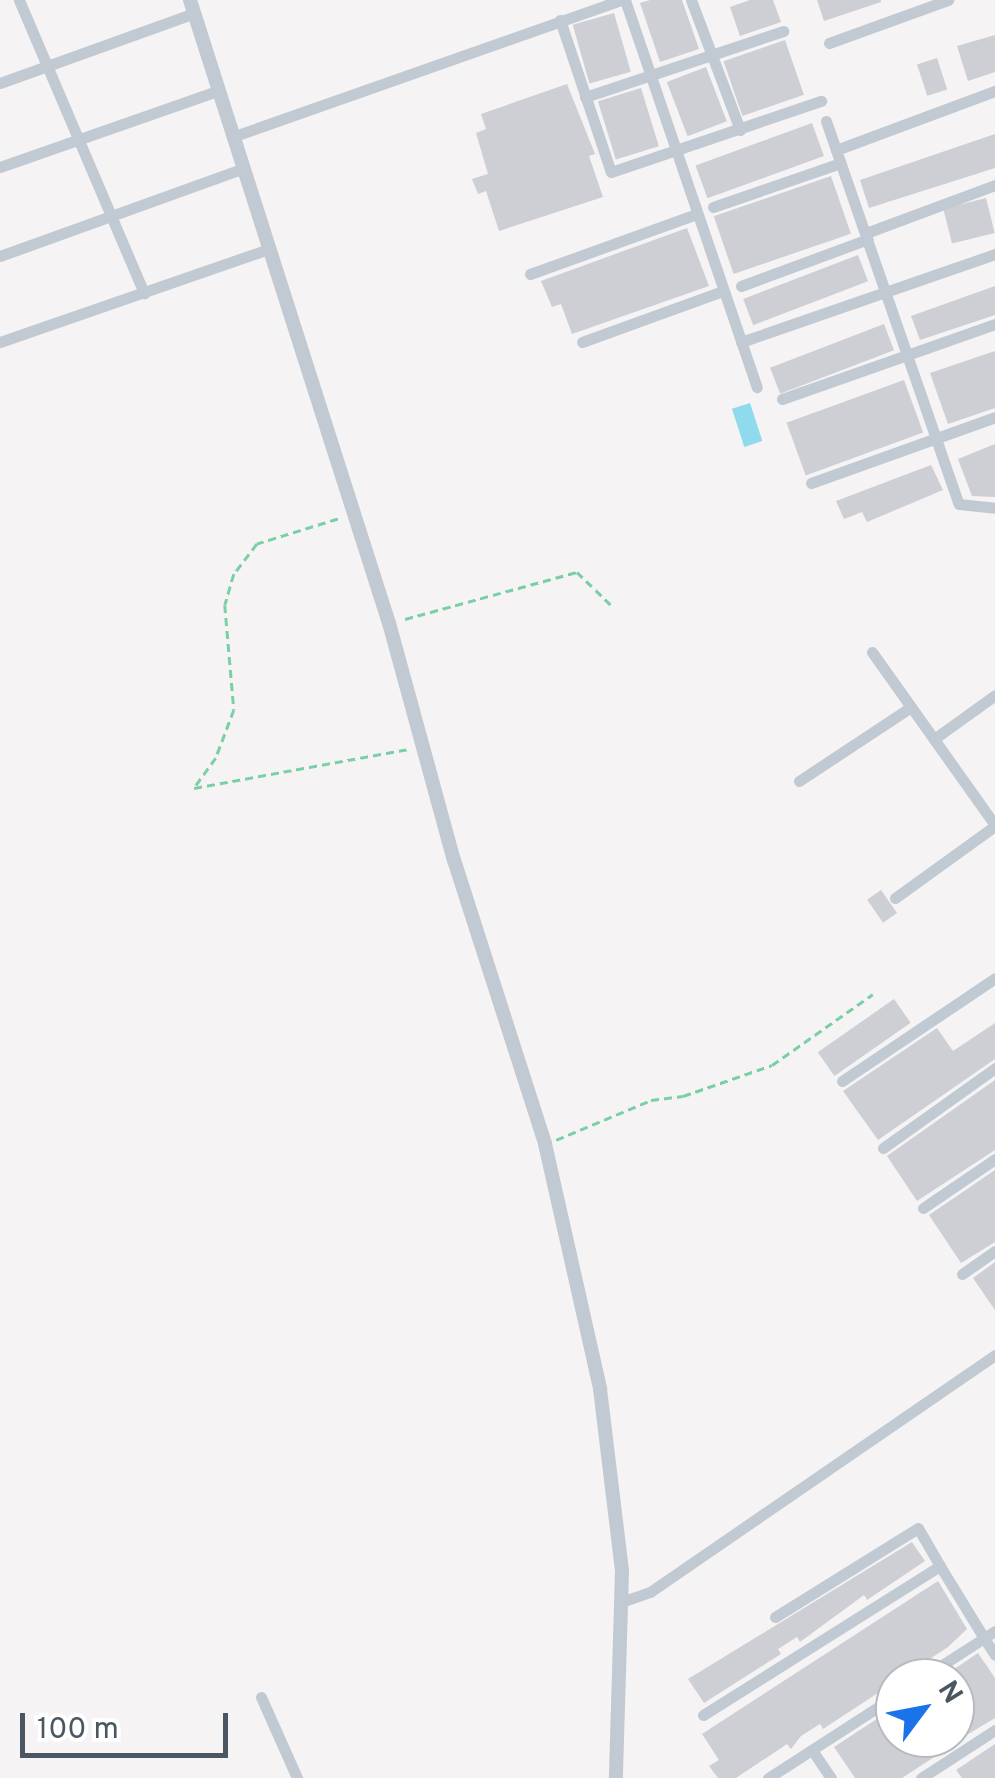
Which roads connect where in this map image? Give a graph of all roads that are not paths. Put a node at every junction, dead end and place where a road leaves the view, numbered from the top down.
1 (19, 0) edge
2 (624, 0) edge
3 (691, 0) edge
4 (948, 0) edge
5 (192, 6) edge
6 (560, 20) junction
7 (783, 31) dead end
8 (828, 43) dead end
9 (711, 54) junction
10 (49, 65) junction
11 (648, 76) junction
12 (0, 83) edge
13 (217, 90) junction
14 (995, 91) edge
15 (585, 96) junction
16 (820, 102) dead end
17 (826, 121) dead end
18 (740, 130) junction
19 (80, 136) junction
20 (232, 137) junction
21 (675, 153) junction
22 (839, 157) junction
23 (0, 167) edge
24 (242, 169) junction
25 (995, 185) edge
26 (713, 207) dead end
27 (697, 214) junction
28 (114, 215) junction
29 (867, 236) junction
30 (265, 250) junction
31 (995, 254) edge
32 (0, 256) edge
33 (530, 274) dead end
34 (741, 286) dead end
35 (886, 290) junction
36 (723, 291) junction
37 (144, 293) junction
38 (995, 324) edge
39 (0, 342) edge
40 (582, 342) dead end
41 (741, 342) junction
42 (906, 353) junction
43 (757, 387) dead end
44 (782, 398) dead end
45 (995, 417) edge
46 (936, 437) junction
47 (811, 482) dead end
48 (995, 508) edge
49 (872, 652) dead end
50 (995, 695) edge
51 (911, 707) junction
52 (934, 739) junction
53 (798, 781) dead end
54 (995, 826) edge
55 (896, 898) dead end
56 (995, 978) edge
57 (995, 1068) edge
58 (842, 1080) dead end
59 (883, 1148) dead end
60 (995, 1159) edge
61 (923, 1208) dead end
62 (995, 1251) edge
63 (962, 1274) dead end
64 (995, 1355) edge
65 (940, 1566) junction
66 (621, 1602) junction
67 (775, 1617) dead end
68 (990, 1635) edge
69 (995, 1655) edge
70 (954, 1658) edge
71 (262, 1697) dead end
72 (875, 1709) edge
73 (704, 1715) dead end
74 (995, 1730) edge
75 (812, 1750) junction
76 (297, 1778) edge
77 (616, 1778) edge
78 (768, 1778) edge
79 (831, 1778) edge
80 (921, 1778) edge

1 - 10 street
2 - 6 street
2 - 11 street
3 - 9 street
4 - 8 street
5 - 10 street
5 - 13 street
6 - 15 street
6 - 20 street
7 - 9 street
9 - 11 street
9 - 18 street
10 - 12 street
10 - 19 street
11 - 15 street
11 - 21 street
13 - 19 street
13 - 20 street
14 - 22 street
15 - 21 street
16 - 18 street
17 - 22 street
18 - 21 street
19 - 23 street
19 - 28 street
20 - 24 street
21 - 27 street
22 - 26 street
22 - 29 street
24 - 28 street
24 - 30 street
25 - 29 street
27 - 33 street
27 - 36 street
28 - 32 street
28 - 37 street
29 - 34 street
29 - 35 street
30 - 37 street
30 - 66 street
31 - 35 street
35 - 41 street
35 - 42 street
36 - 40 street
36 - 41 street
37 - 39 street
38 - 42 street
41 - 43 street
42 - 44 street
42 - 46 street
45 - 46 street
46 - 47 street
46 - 48 street
49 - 51 street
50 - 52 street
51 - 52 street
51 - 53 street
52 - 54 street
54 - 55 street
56 - 58 street
57 - 59 street
60 - 61 street
62 - 63 street
64 - 66 street
65 - 67 street
65 - 68 street
65 - 73 street
66 - 77 street
68 - 69 street
68 - 70 street
71 - 76 street
72 - 75 street
74 - 80 street
75 - 78 street
75 - 79 street

